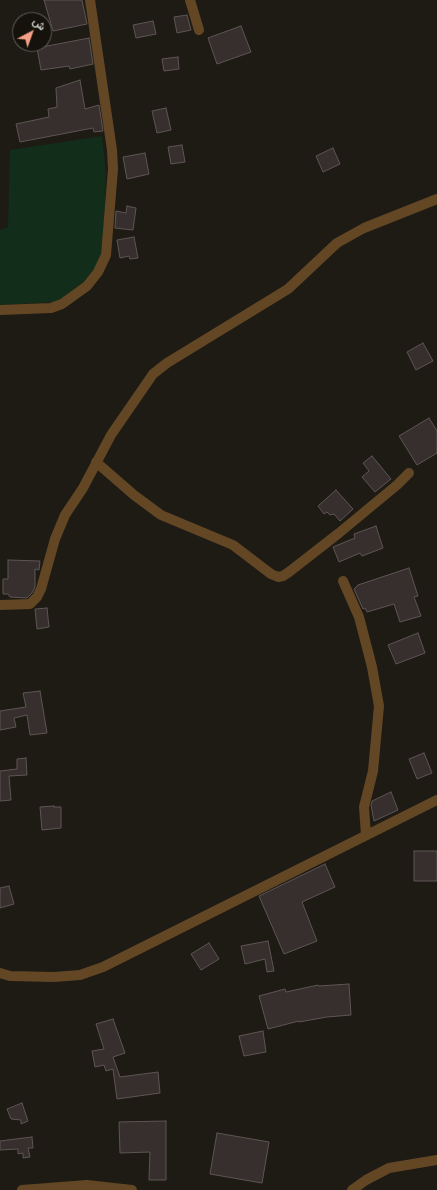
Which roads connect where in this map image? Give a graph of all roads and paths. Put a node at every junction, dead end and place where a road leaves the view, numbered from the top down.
1 (90, 0) edge
2 (190, 0) edge
3 (199, 30) dead end
4 (437, 199) edge
5 (0, 310) edge
6 (96, 462) junction
7 (409, 473) dead end
8 (344, 581) dead end
9 (0, 604) edge
10 (437, 800) edge
11 (366, 835) junction
12 (0, 973) edge
13 (437, 1160) edge
14 (22, 1190) edge
15 (132, 1190) edge
16 (352, 1190) edge

1 - 5 street
2 - 3 street
4 - 6 street
6 - 7 street
6 - 9 street
8 - 11 street
10 - 11 street
11 - 12 street
13 - 16 street
14 - 15 street

